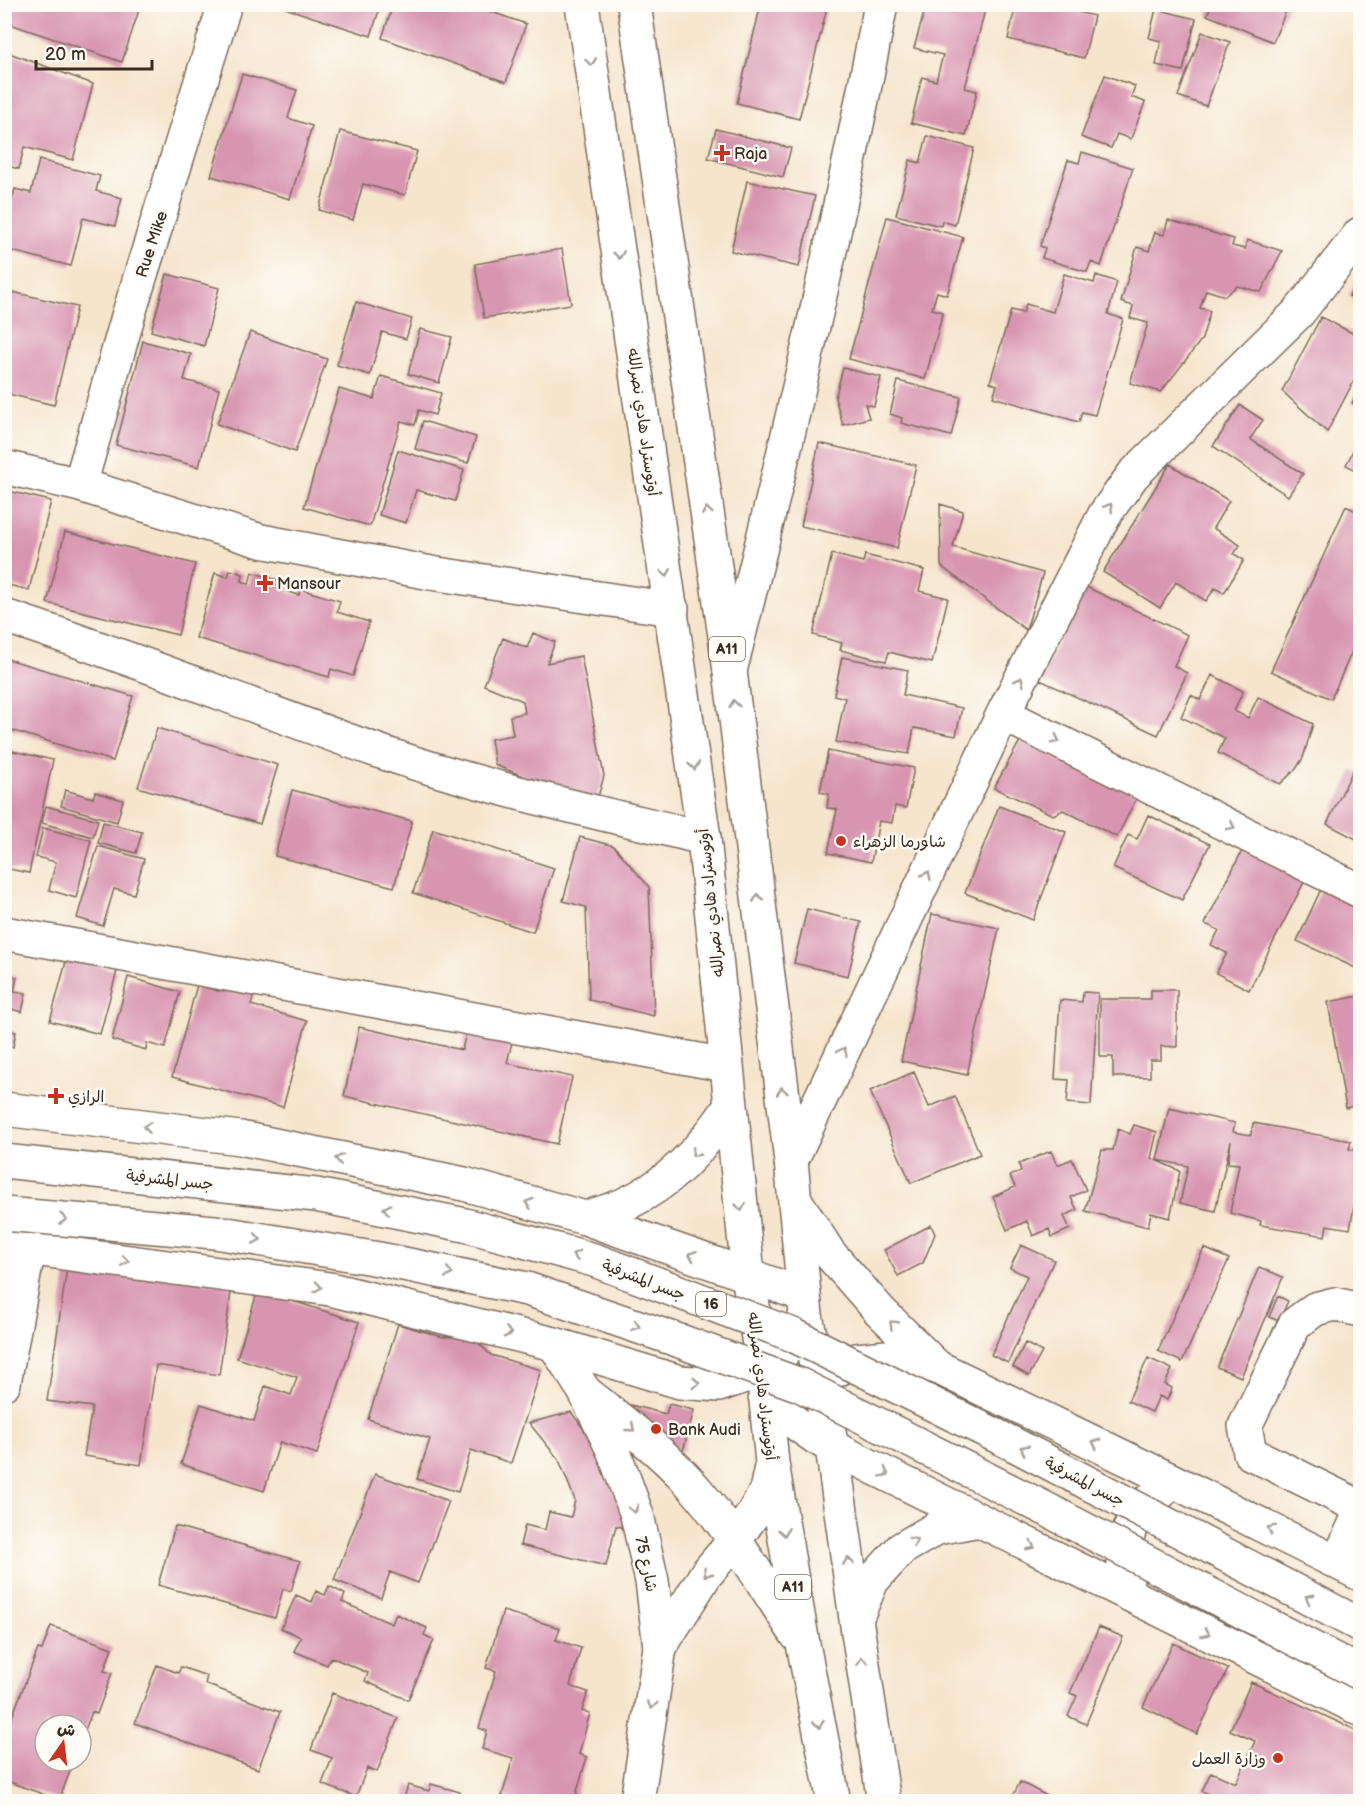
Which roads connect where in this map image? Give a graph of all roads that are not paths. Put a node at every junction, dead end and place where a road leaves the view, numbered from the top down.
1 (225, 4) edge
2 (582, 4) edge
3 (634, 4) edge
4 (881, 4) edge
5 (1360, 234) edge
6 (4, 467) edge
7 (80, 485) junction
8 (672, 609) junction
9 (4, 616) edge
10 (730, 671) junction
11 (1004, 714) junction
12 (704, 838) junction
13 (1360, 891) edge
14 (4, 933) edge
15 (726, 1065) junction
16 (730, 1107) junction
17 (4, 1110) edge
18 (4, 1161) edge
19 (791, 1161) junction
20 (794, 1199) junction
21 (4, 1214) edge
22 (585, 1218) junction
23 (17, 1246) edge
24 (748, 1274) junction
25 (805, 1305) junction
26 (1360, 1310) edge
27 (554, 1344) junction
28 (937, 1367) junction
29 (819, 1379) junction
30 (4, 1383) edge
31 (585, 1392) junction
32 (772, 1395) junction
33 (832, 1447) junction
34 (772, 1463) junction
35 (1177, 1483) junction
36 (1360, 1508) edge
37 (1360, 1514) edge
38 (979, 1520) junction
39 (734, 1541) junction
40 (1349, 1568) edge
41 (1133, 1596) junction
42 (856, 1619) junction
43 (1360, 1625) edge
44 (803, 1644) junction
45 (660, 1647) junction
46 (1360, 1673) edge
47 (1360, 1709) edge
48 (637, 1802) edge
49 (834, 1802) edge
50 (884, 1802) edge

1 - 7 main road, Rue Mike
2 -> 8 main road, أوتوستراد هادي نصرالله
10 -> 3 main road, A11
4 - 10 main road
11 -> 5 main road
6 - 7 main road
7 - 8 main road
8 -> 12 main road, أوتوستراد هادي نصرالله
9 - 12 main road
19 -> 10 main road, A11
11 -> 13 main road
19 -> 11 main road
12 - 15 main road, أوتوستراد هادي نصرالله
14 - 15 main road
15 - 16 main road, أوتوستراد هادي نصرالله
16 -> 22 main road
16 -> 24 main road, أوتوستراد هادي نصرالله
22 -> 17 main road
43 -> 18 main road, جسر المشرفية / 16, bridge
19 - 20 main road, A11
20 - 25 main road, A11
28 -> 20 main road
21 -> 46 main road, bridge
24 -> 22 main road
23 -> 27 main road
23 - 30 main road
24 - 25 main road
24 - 32 main road, أوتوستراد هادي نصرالله
25 - 29 main road, A11
25 - 32 main road
26 - 36 main road
27 - 31 main road, شارع 75
27 -> 32 main road
28 - 29 main road
35 -> 28 main road
29 - 32 main road
29 - 33 main road, A11
31 -> 39 main road
31 -> 45 main road, شارع 75
32 - 33 main road
32 - 34 main road
33 -> 38 main road
42 -> 33 main road, A11
34 - 39 main road
34 -> 44 main road, أوتوستراد هادي نصرالله / A11
40 -> 35 main road
35 - 41 main road
37 - 40 main road
38 -> 41 main road
42 -> 38 main road
39 - 44 main road
39 -> 45 main road
41 -> 47 main road
50 -> 42 main road, A11
44 -> 49 main road, أوتوستراد هادي نصرالله / A11
45 -> 48 main road, شارع 75

